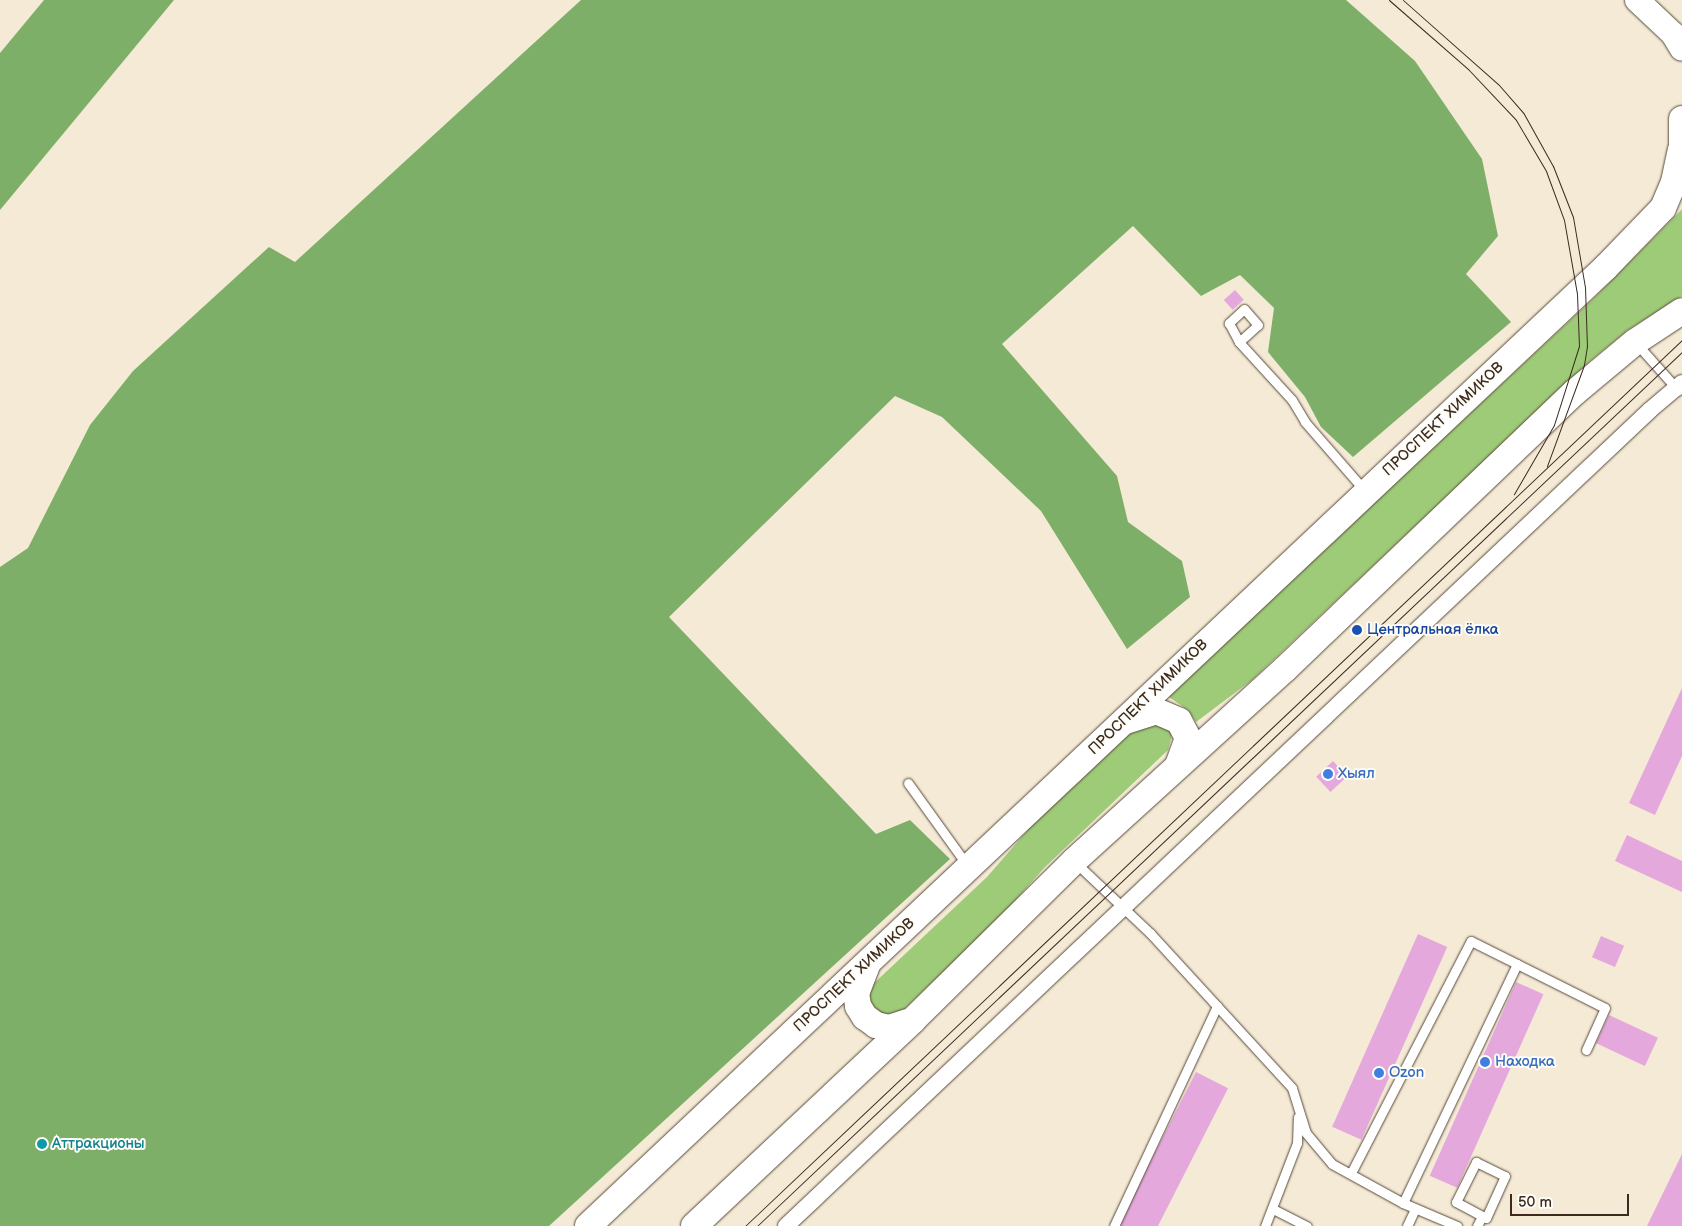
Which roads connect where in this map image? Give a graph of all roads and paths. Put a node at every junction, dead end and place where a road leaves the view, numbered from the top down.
1 (1637, 0) edge
2 (1682, 49) edge
3 (1682, 119) edge
4 (1681, 152) edge
5 (1682, 311) edge
6 (1239, 342) dead end
7 (1635, 342) junction
8 (1680, 388) edge
9 (1365, 491) junction
10 (1119, 724) junction
11 (1178, 766) junction
12 (908, 783) dead end
13 (1074, 861) junction
14 (969, 867) junction
15 (1123, 907) junction
16 (868, 962) junction
17 (1517, 964) junction
18 (1217, 1006) junction
19 (913, 1020) junction
20 (1586, 1050) dead end
21 (1298, 1108) junction
22 (1351, 1173) junction
23 (1402, 1203) junction
24 (1273, 1209) junction
25 (1415, 1209) junction
26 (1482, 1216) junction
27 (588, 1226) edge
28 (694, 1226) edge
29 (786, 1226) edge
30 (1114, 1226) edge
31 (1265, 1226) edge
32 (1308, 1226) edge
33 (1407, 1226) edge
34 (1457, 1226) edge
35 (1478, 1226) edge

1 - 2 main road
3 - 4 main road, ПРОСПЕКТ ХИМИКОВ
4 - 9 main road, ПРОСПЕКТ ХИМИКОВ
5 - 7 main road
6 - 9 lane
7 - 8 lane
7 - 11 main road
8 - 15 street
9 - 10 main road, ПРОСПЕКТ ХИМИКОВ
10 - 11 main road
10 - 14 main road, ПРОСПЕКТ ХИМИКОВ
11 - 13 main road
12 - 14 lane
13 - 15 lane
13 - 19 main road
14 - 16 main road, ПРОСПЕКТ ХИМИКОВ
15 - 18 lane
15 - 29 street
16 - 19 main road
16 - 27 main road, ПРОСПЕКТ ХИМИКОВ
17 - 20 lane
17 - 22 lane
17 - 23 lane
18 - 21 lane
18 - 30 lane
19 - 28 main road
21 - 22 lane
21 - 24 lane
22 - 23 lane
23 - 25 lane
24 - 31 lane
24 - 32 lane
25 - 33 lane
25 - 34 lane
26 - 26 lane
26 - 35 lane

